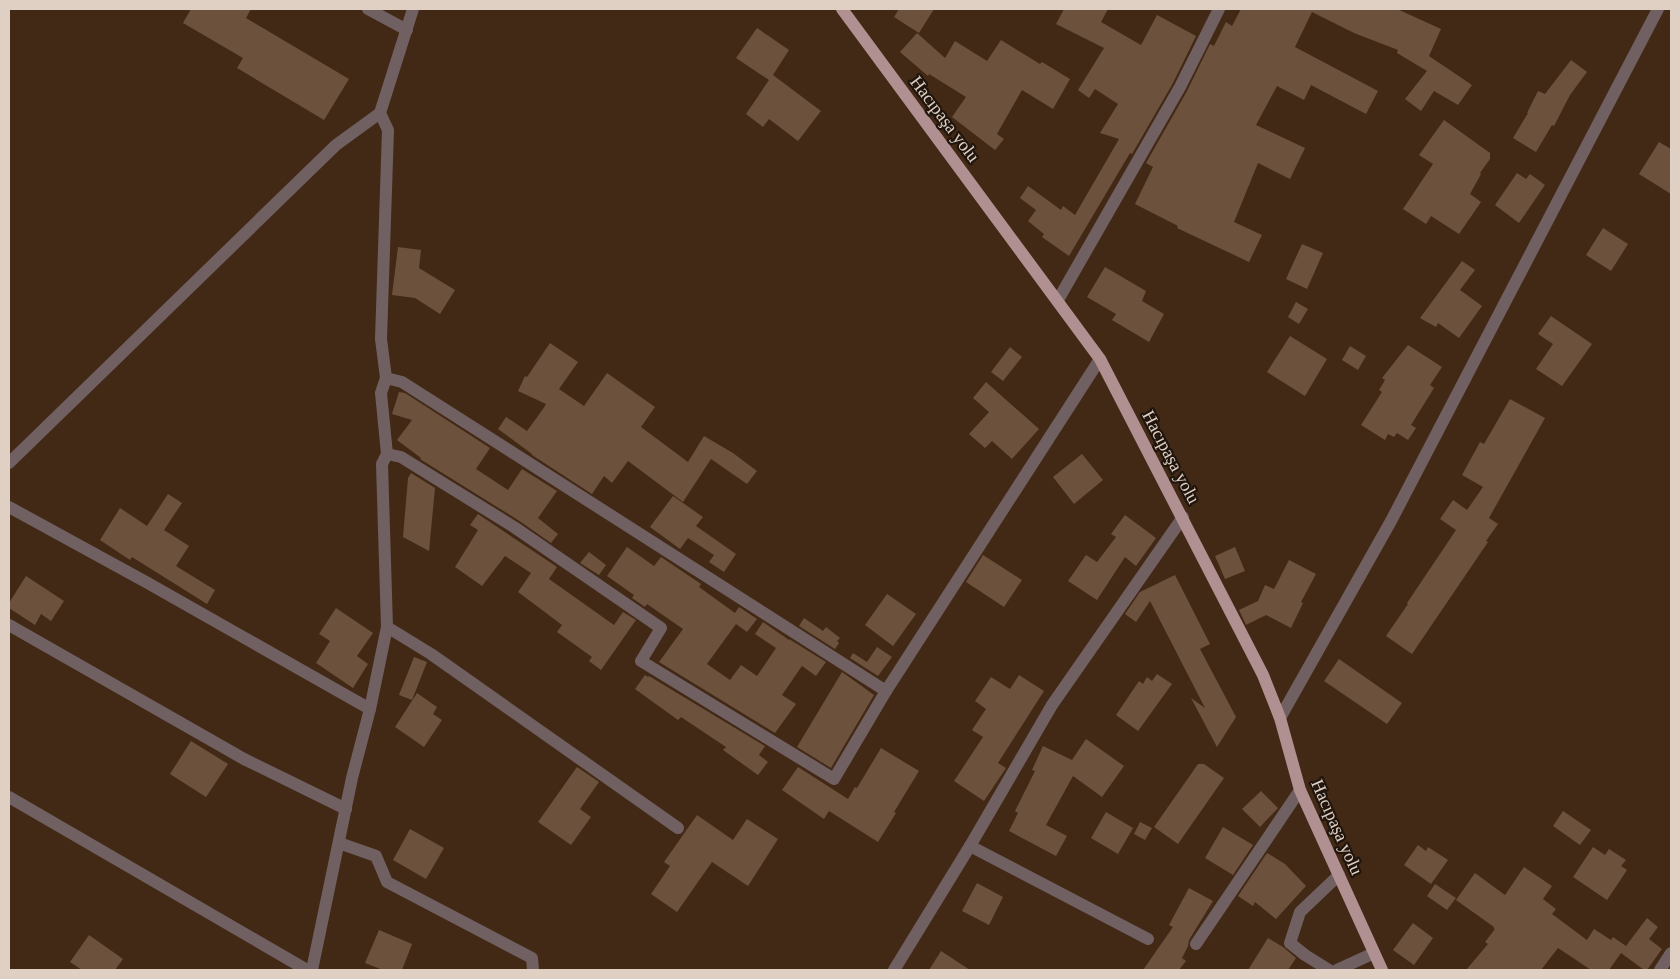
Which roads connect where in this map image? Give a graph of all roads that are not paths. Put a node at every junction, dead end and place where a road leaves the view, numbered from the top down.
1 (368, 9) edge
2 (414, 9) edge
3 (842, 9) edge
4 (1219, 9) edge
5 (1658, 9) edge
6 (407, 30) junction
7 (380, 113) junction
8 (1058, 300) junction
9 (1100, 359) junction
10 (386, 378) junction
11 (387, 454) junction
12 (9, 463) edge
13 (9, 507) edge
14 (1183, 518) junction
15 (9, 625) edge
16 (387, 627) junction
17 (886, 691) junction
18 (370, 710) junction
19 (1280, 718) junction
20 (1300, 790) junction
21 (9, 798) edge
22 (346, 810) junction
23 (678, 828) dead end
24 (339, 843) junction
25 (970, 846) junction
26 (1338, 875) junction
27 (1148, 939) dead end
28 (1196, 944) dead end
29 (1374, 953) junction
30 (1671, 953) edge
31 (306, 970) edge
32 (312, 970) edge
33 (533, 970) edge
34 (894, 970) edge
35 (1329, 970) edge
36 (1337, 970) edge
37 (1382, 970) edge
38 (1660, 970) edge

1 - 6 street
2 - 6 street
3 - 8 main road, Hacıpaşa yolu
4 - 8 street
5 - 19 street
6 - 7 street
7 - 10 street
7 - 12 street
8 - 9 main road, Hacıpaşa yolu
9 - 14 main road, Hacıpaşa yolu
9 - 17 street
10 - 11 street
10 - 17 street
11 - 16 street
11 - 17 street
13 - 18 street
14 - 19 main road, Hacıpaşa yolu
14 - 25 street
15 - 22 street
16 - 18 street
16 - 23 street
18 - 22 street
19 - 20 main road, Hacıpaşa yolu
20 - 26 main road, Hacıpaşa yolu
20 - 28 street
21 - 31 street
22 - 24 street
24 - 32 street
24 - 33 street
25 - 27 street
25 - 34 street
26 - 29 main road, Hacıpaşa yolu
26 - 35 street
29 - 36 street
29 - 37 main road, Hacıpaşa yolu
30 - 38 street

